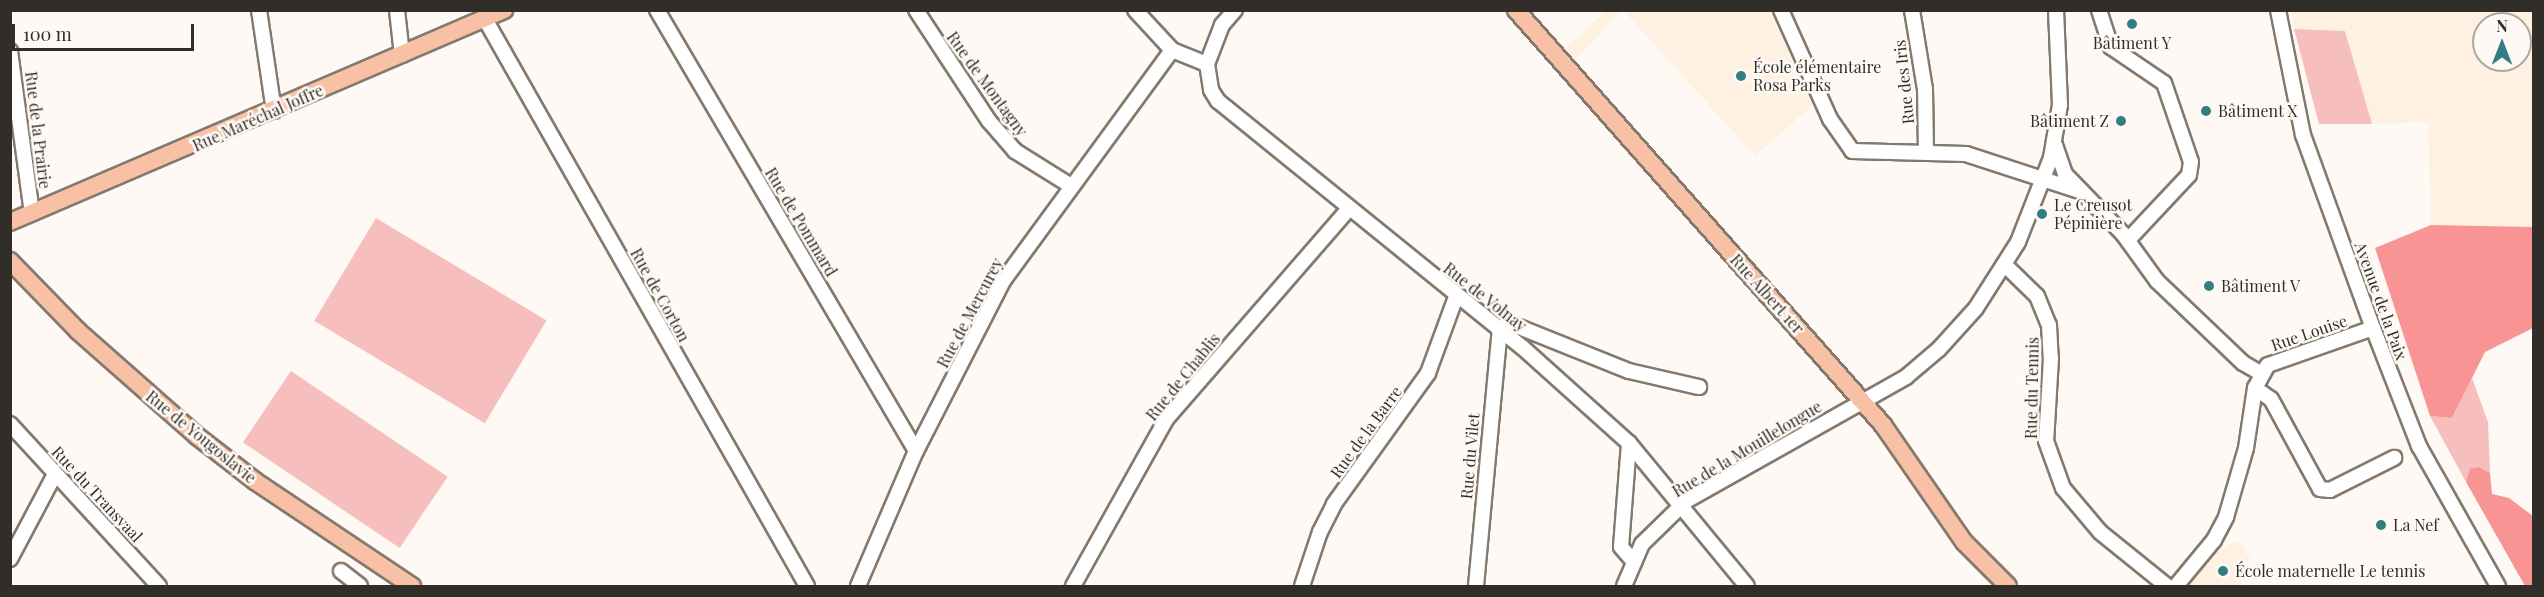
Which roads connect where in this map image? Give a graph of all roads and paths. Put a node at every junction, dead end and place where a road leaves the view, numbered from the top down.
1 (259, 10) edge
2 (397, 10) edge
3 (504, 10) edge
4 (657, 10) edge
5 (916, 10) edge
6 (1136, 10) edge
7 (1235, 10) edge
8 (1516, 10) edge
9 (1781, 10) edge
10 (1912, 10) edge
11 (2056, 10) edge
12 (2099, 10) edge
13 (2278, 10) edge
14 (485, 19) junction
15 (1172, 50) junction
16 (10, 51) edge
17 (402, 55) junction
18 (1208, 64) junction
19 (274, 111) junction
20 (2054, 143) junction
21 (1926, 150) junction
22 (2043, 182) junction
23 (1071, 186) junction
24 (2082, 192) junction
25 (1349, 209) junction
26 (32, 214) junction
27 (10, 222) edge
28 (2128, 240) junction
29 (10, 261) edge
30 (2006, 266) junction
31 (1456, 297) junction
32 (2373, 328) junction
33 (1500, 329) junction
34 (2262, 374) junction
35 (1699, 387) dead end
36 (2255, 388) junction
37 (1863, 402) junction
38 (10, 424) edge
39 (1629, 442) junction
40 (916, 451) junction
41 (2394, 458) dead end
42 (55, 474) junction
43 (1681, 505) junction
44 (10, 558) edge
45 (1634, 562) junction
46 (341, 571) dead end
47 (159, 586) edge
48 (360, 586) edge
49 (412, 586) edge
50 (807, 586) edge
51 (858, 586) edge
52 (1072, 586) edge
53 (1302, 586) edge
54 (1476, 586) edge
55 (1624, 586) edge
56 (1747, 586) edge
57 (2008, 586) edge
58 (2167, 586) edge
59 (2176, 586) edge
60 (2497, 586) edge

1 - 19 street
2 - 17 street
3 - 14 main road, Rue Maréchal Joffre
4 - 40 street, Rue de Pommard
5 - 23 street, Rue de Montagny
6 - 15 street
7 - 18 street, Rue de Volnay
8 - 37 main road, Rue Albert 1er
9 - 21 street
10 - 21 street, Rue des Iris
11 - 20 street
12 - 28 street
13 - 32 street, Avenue de la Paix
14 - 17 main road, Rue Maréchal Joffre
14 - 50 street, Rue de Corton
15 - 18 street
15 - 23 street, Rue de Mercurey
16 - 26 street, Rue de la Prairie
17 - 19 main road, Rue Maréchal Joffre
18 - 25 street, Rue de Volnay
19 - 26 main road, Rue Maréchal Joffre
20 - 22 street, Rue de la Mouillelongue
20 - 24 street
21 - 22 street
22 - 24 street
22 - 30 street, Rue de la Mouillelongue
23 - 40 street, Rue de Mercurey
24 - 28 street
25 - 31 street, Rue de Volnay
25 - 52 street, Rue de Chablis
26 - 27 main road, Rue Maréchal Joffre
28 - 34 street
29 - 49 main road, Rue de Yougoslavie
30 - 37 street, Rue de la Mouillelongue
30 - 58 street, Rue du Tennis
31 - 33 street, Rue de Volnay
31 - 53 street, Rue de la Barre
32 - 34 street, Rue Louise
32 - 60 street, Avenue de la Paix
33 - 35 street
33 - 39 street, Rue de Volnay
33 - 54 street, Rue du Vilet
34 - 36 street
36 - 41 street
36 - 59 street
37 - 43 street, Rue de la Mouillelongue
37 - 57 main road, Rue Albert 1er
38 - 42 street, Rue du Transvaal
39 - 43 street, Rue de Volnay
39 - 45 street
40 - 51 street, Rue de Mercurey
42 - 44 street
42 - 47 street, Rue du Transvaal
43 - 45 street, Rue de la Mouillelongue
43 - 56 street, Rue de Volnay
45 - 55 street, Rue de la Mouillelongue
46 - 48 street

